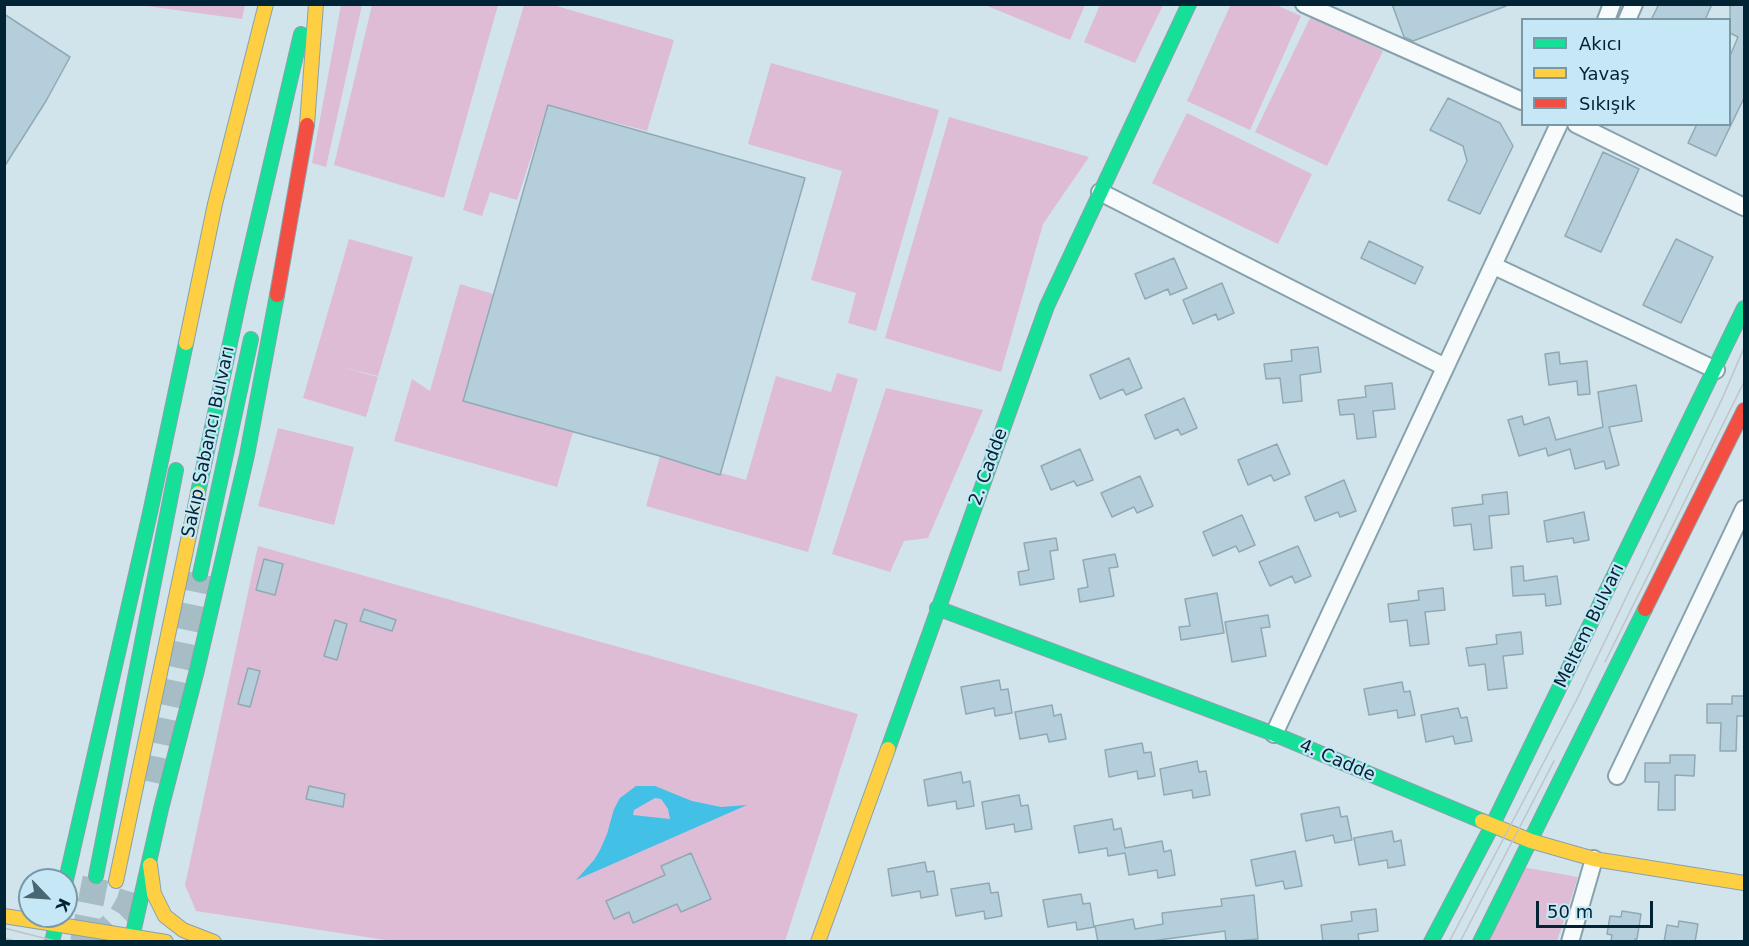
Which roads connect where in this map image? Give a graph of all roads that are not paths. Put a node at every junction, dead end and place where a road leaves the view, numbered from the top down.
1 (266, 4) edge
2 (1189, 4) edge
3 (1305, 4) edge
4 (1634, 4) edge
5 (313, 5) edge
6 (1628, 18) edge
7 (1521, 101) edge
8 (1558, 126) edge
9 (1580, 126) edge
10 (284, 176) dead end
11 (1100, 192) junction
12 (229, 204) dead end
13 (1744, 207) edge
14 (1494, 266) junction
15 (1744, 308) edge
16 (254, 322) dead end
17 (1445, 367) junction
18 (1716, 370) junction
19 (1744, 410) edge
20 (179, 459) dead end
21 (1744, 509) edge
22 (200, 574) tunnel mouth
23 (937, 608) junction
24 (1274, 734) junction
25 (1617, 776) dead end
26 (1492, 826) junction
27 (1531, 841) junction
28 (150, 859) junction
29 (1594, 859) junction
30 (69, 868) edge
31 (96, 876) tunnel mouth
32 (116, 881) dead end
33 (1744, 883) edge
34 (78, 925) edge
35 (132, 939) edge
36 (166, 942) edge
37 (214, 942) edge
38 (818, 942) edge
39 (1431, 942) edge
40 (1479, 942) edge
41 (1570, 942) edge

1 - 12 main road
1 - 30 main road
2 - 11 main road, 2. Cadde
3 - 7 street
4 - 6 street
5 - 10 main road
5 - 28 main road
5 - 32 main road, Sakıp Sabancı Bulvarı
8 - 14 street
9 - 13 street
11 - 17 street
11 - 23 main road, 2. Cadde
14 - 17 street
14 - 18 street
15 - 18 main road, Meltem Bulvarı
16 - 22 main road
17 - 24 street
18 - 26 main road, Meltem Bulvarı
19 - 27 main road
20 - 31 main road, Sakıp Sabancı Bulvarı
21 - 25 street
23 - 24 main road, 4. Cadde
23 - 38 main road, 2. Cadde
24 - 26 main road, 4. Cadde
26 - 27 main road, 4. Cadde
26 - 39 main road, Meltem Bulvarı
27 - 29 main road, 4. Cadde
27 - 40 main road
28 - 35 main road
28 - 37 main road
29 - 33 main road, 4. Cadde
29 - 41 street
34 - 35 main road
35 - 36 main road

